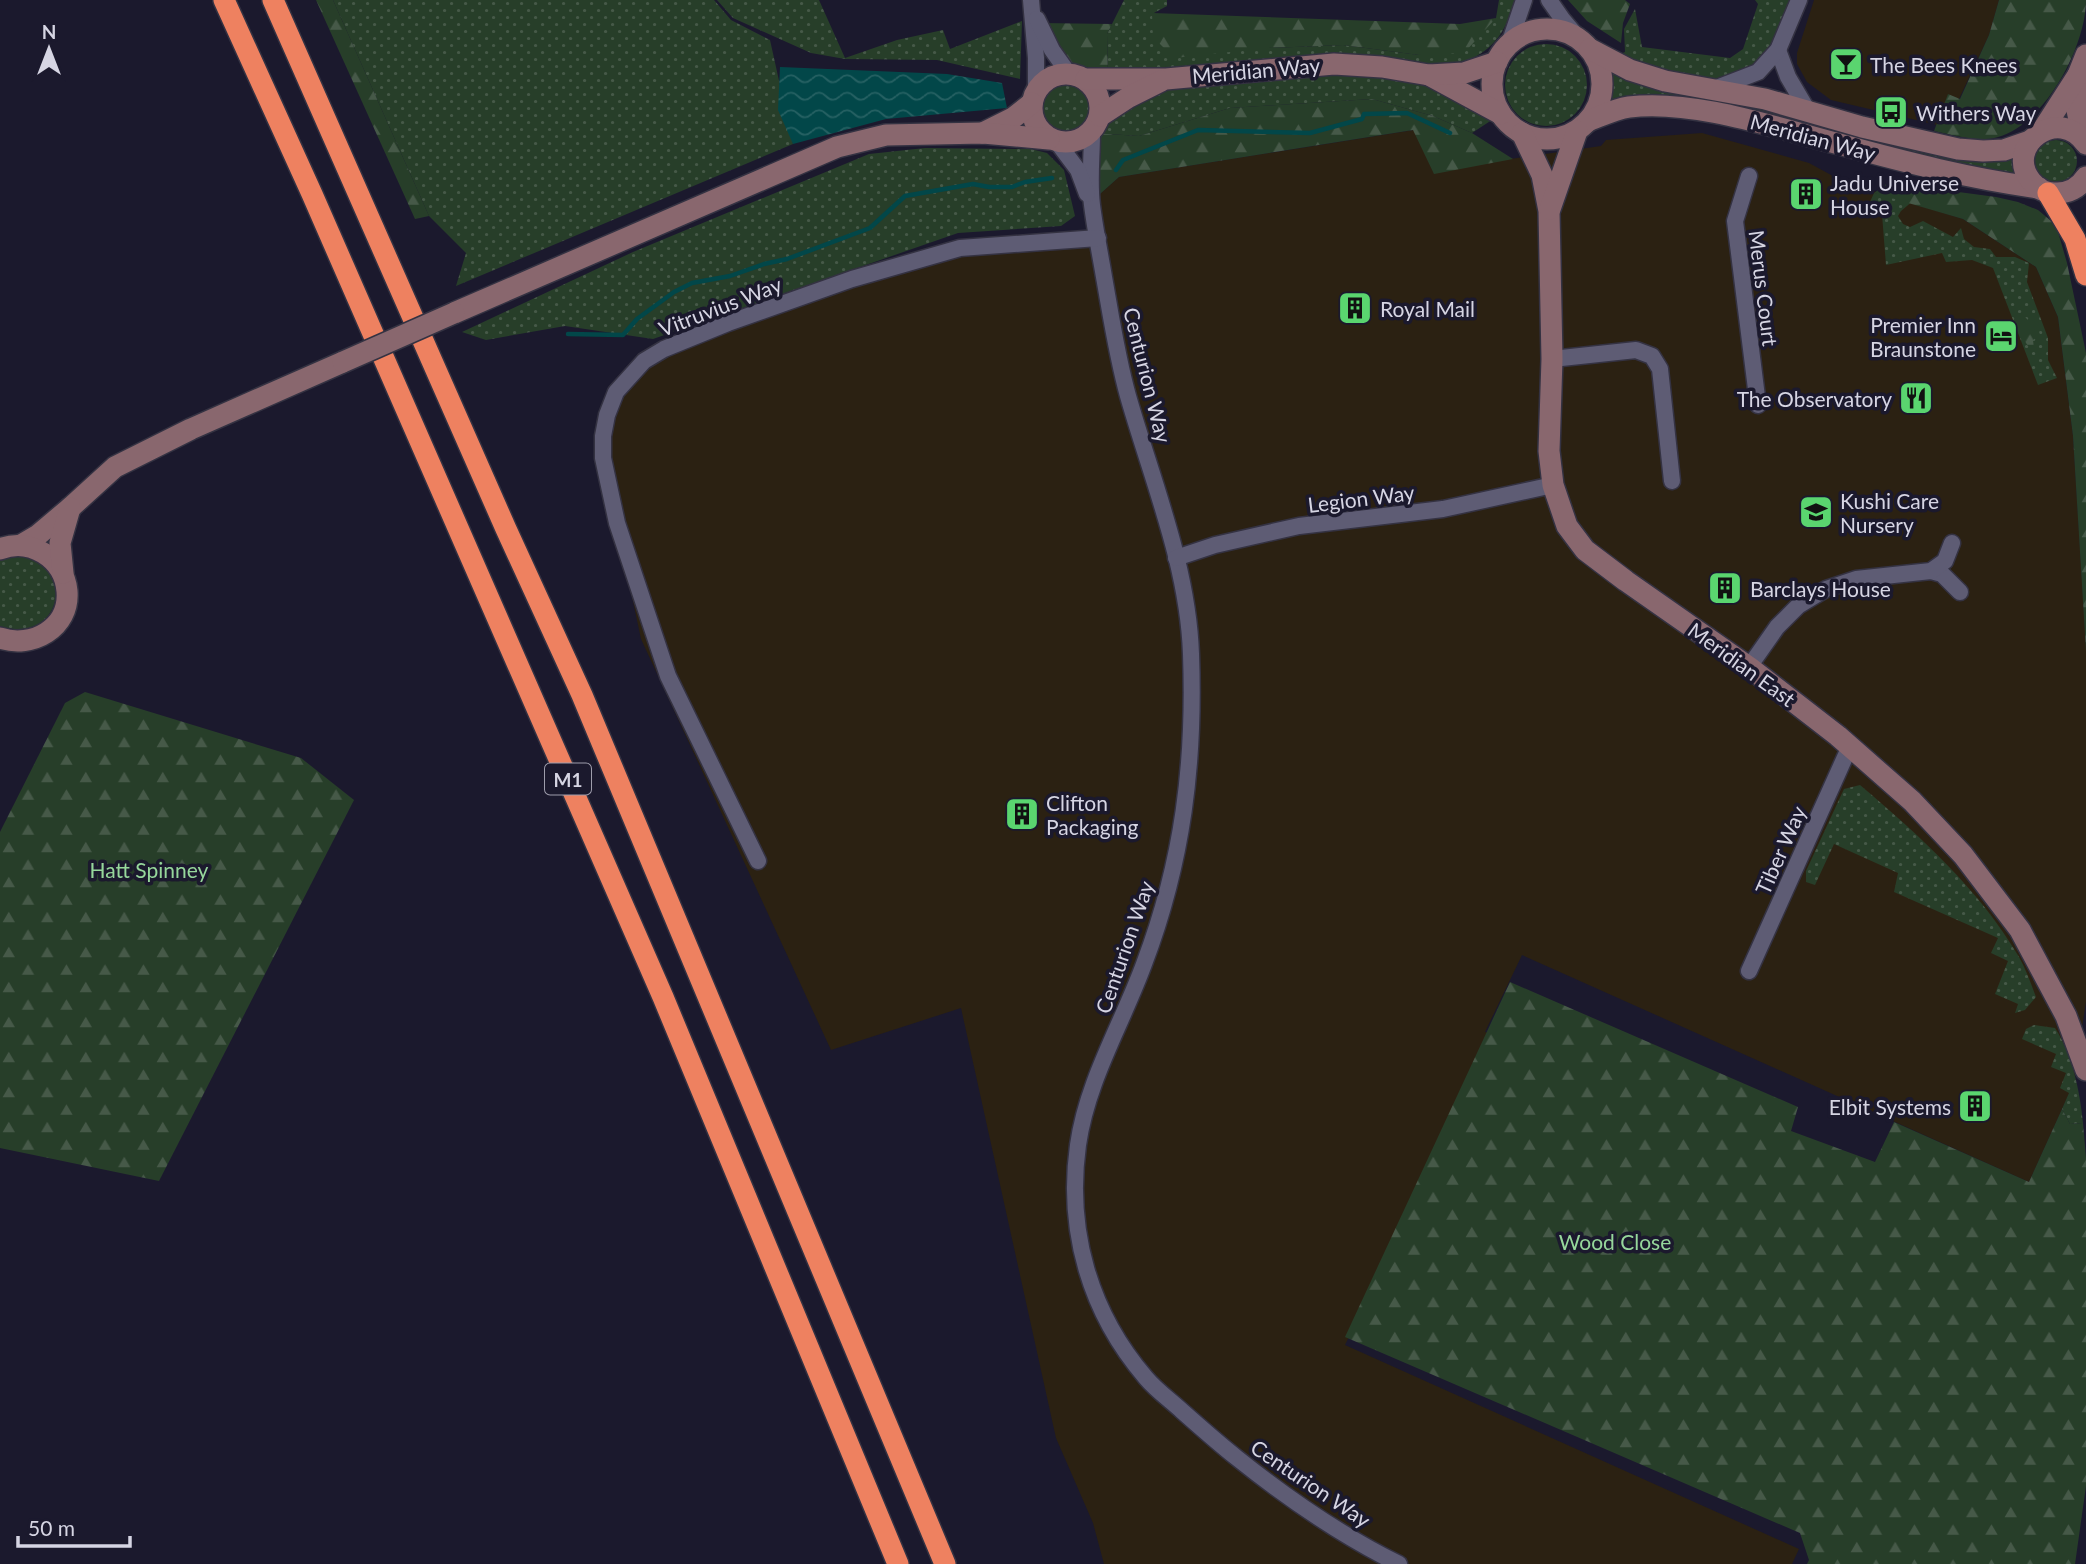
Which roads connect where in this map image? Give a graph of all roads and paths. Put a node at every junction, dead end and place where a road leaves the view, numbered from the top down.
1 (225, 0) edge
2 (273, 0) edge
3 (1524, 0) edge
4 (1549, 0) edge
5 (1799, 0) edge
6 (1032, 6) edge
7 (1585, 44) junction
8 (1779, 50) junction
9 (1503, 53) junction
10 (2082, 65) edge
11 (1429, 75) junction
12 (1078, 76) junction
13 (1166, 79) junction
14 (1714, 89) junction
15 (1034, 96) junction
16 (1808, 111) junction
17 (1501, 114) junction
18 (1096, 124) junction
19 (1582, 126) junction
20 (983, 133) junction
21 (1522, 133) junction
22 (2036, 136) junction
23 (1053, 140) junction
24 (2085, 142) edge
25 (1749, 176) dead end
26 (2086, 179) edge
27 (2043, 190) junction
28 (1091, 202) junction
29 (1549, 211) junction
30 (1098, 238) junction
31 (2086, 275) edge
32 (1552, 359) junction
33 (1758, 405) dead end
34 (1672, 481) dead end
35 (1553, 485) junction
36 (70, 508) junction
37 (1952, 543) dead end
38 (21, 545) junction
39 (0, 549) edge
40 (1176, 558) junction
41 (1931, 571) junction
42 (63, 573) junction
43 (1960, 593) dead end
44 (0, 638) edge
45 (1749, 667) junction
46 (1850, 746) junction
47 (758, 861) dead end
48 (1749, 971) dead end
49 (2086, 1070) edge
50 (898, 1564) edge
51 (945, 1564) edge
52 (1399, 1564) edge

1 - 50 highway, M1
2 - 51 highway, M1
3 - 9 street
4 - 7 street
5 - 8 street
6 - 12 street
6 - 15 street
7 - 9 street
7 - 14 street, Meridian Way
7 - 19 street
8 - 14 street
8 - 16 street
9 - 11 street, Meridian Way
9 - 17 street
10 - 22 street
10 - 24 street
11 - 13 street, Meridian Way
11 - 17 street, Meridian Way
12 - 13 street, Meridian Way
12 - 15 street
12 - 18 street
13 - 18 street, Meridian Way
14 - 16 street, Meridian Way
15 - 20 street
15 - 23 street
16 - 22 street, Meridian Way
17 - 21 street
18 - 23 street
18 - 28 street, Centurion Way
19 - 21 street
19 - 27 street, Meridian Way
19 - 29 street, Meridian East
20 - 23 street
20 - 36 street, bridge
21 - 29 street, Meridian East
22 - 24 street, Meridian Way
22 - 27 street
23 - 28 street, Centurion Way
25 - 33 street, Merus Court
26 - 27 street
27 - 31 highway
28 - 30 street, Centurion Way
29 - 32 street, Meridian East
30 - 40 street, Centurion Way
30 - 47 street, Vitruvius Way
32 - 34 street
32 - 35 street, Meridian East
35 - 40 street, Legion Way
35 - 45 street, Meridian East
36 - 38 street
36 - 42 street
37 - 41 street
38 - 39 street
38 - 42 street
40 - 52 street, Centurion Way
41 - 43 street
41 - 45 street
42 - 44 street
45 - 46 street, Meridian East
46 - 48 street, Tiber Way
46 - 49 street, Meridian East

